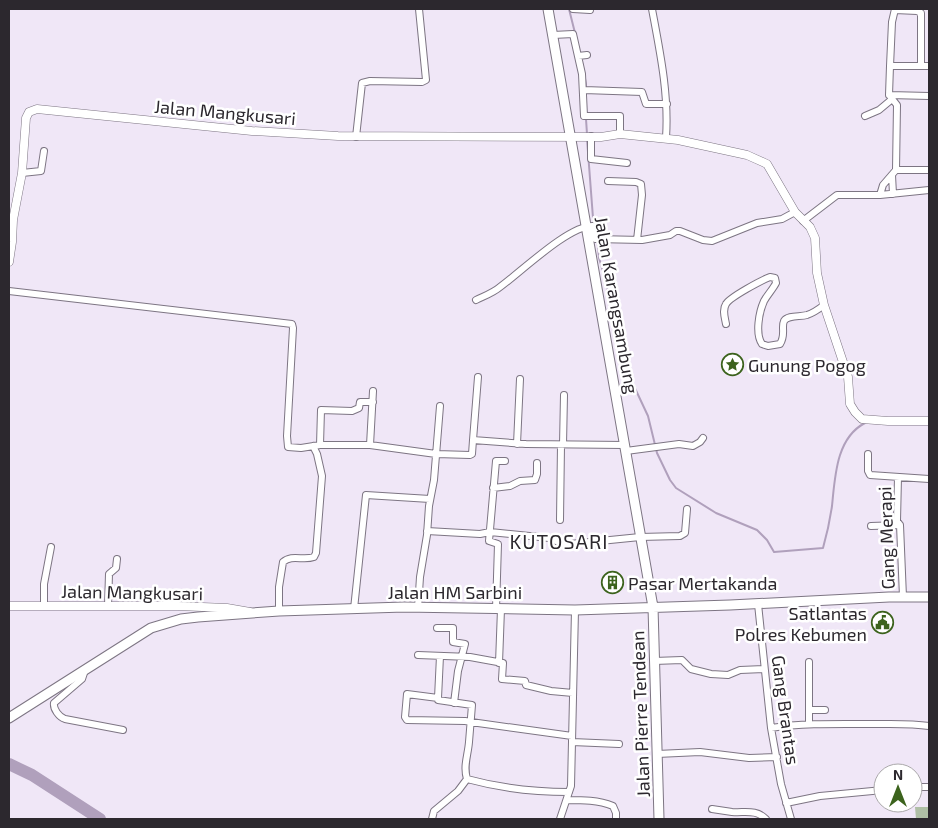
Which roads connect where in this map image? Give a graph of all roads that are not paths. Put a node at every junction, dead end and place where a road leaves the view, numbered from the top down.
1 (419, 9) edge
2 (550, 9) edge
3 (573, 9) edge
4 (652, 9) edge
5 (895, 9) edge
6 (590, 10) dead end
7 (553, 35) junction
8 (890, 66) junction
9 (921, 66) junction
10 (929, 66) edge
11 (584, 90) junction
12 (929, 96) edge
13 (890, 98) junction
14 (667, 104) junction
15 (865, 116) dead end
16 (620, 134) junction
17 (588, 136) junction
18 (356, 137) junction
19 (571, 137) junction
20 (666, 138) junction
21 (44, 151) dead end
22 (627, 163) dead end
23 (929, 170) edge
24 (22, 173) junction
25 (894, 173) junction
26 (608, 181) dead end
27 (929, 190) edge
28 (893, 194) junction
29 (880, 195) junction
30 (795, 212) junction
31 (804, 221) junction
32 (588, 226) junction
33 (637, 240) junction
34 (9, 262) edge
35 (9, 291) edge
36 (476, 300) dead end
37 (824, 306) junction
38 (726, 324) dead end
39 (478, 377) dead end
40 (520, 379) dead end
41 (373, 391) dead end
42 (564, 395) dead end
43 (373, 402) junction
44 (440, 406) dead end
45 (929, 421) edge
46 (703, 438) dead end
47 (473, 440) junction
48 (517, 444) junction
49 (320, 445) junction
50 (370, 445) junction
51 (562, 445) junction
52 (313, 446) junction
53 (626, 448) junction
54 (436, 454) junction
55 (868, 454) dead end
56 (505, 461) dead end
57 (537, 463) dead end
58 (898, 477) junction
59 (929, 478) edge
60 (493, 488) junction
61 (430, 499) junction
62 (688, 509) dead end
63 (560, 520) dead end
64 (900, 525) junction
65 (871, 526) dead end
66 (427, 531) junction
67 (490, 532) junction
68 (640, 537) junction
69 (51, 547) dead end
70 (117, 559) dead end
71 (903, 597) junction
72 (929, 597) edge
73 (758, 604) junction
74 (9, 606) edge
75 (44, 606) junction
76 (108, 606) junction
77 (418, 608) junction
78 (653, 608) junction
79 (354, 609) junction
80 (499, 609) junction
81 (575, 610) junction
82 (278, 611) junction
83 (254, 613) junction
84 (437, 628) dead end
85 (418, 655) dead end
86 (440, 656) junction
87 (462, 656) junction
88 (654, 661) junction
89 (499, 662) junction
90 (809, 662) dead end
91 (85, 668) junction
92 (764, 669) junction
93 (573, 693) junction
94 (438, 698) junction
95 (454, 703) junction
96 (809, 710) junction
97 (825, 710) dead end
98 (9, 718) edge
99 (471, 722) junction
100 (810, 724) junction
101 (929, 726) edge
102 (771, 728) junction
103 (123, 730) dead end
104 (572, 739) junction
105 (619, 744) dead end
106 (657, 754) junction
107 (776, 757) junction
108 (467, 779) junction
109 (873, 791) edge
110 (569, 792) junction
111 (567, 800) junction
112 (786, 803) junction
113 (712, 809) dead end
114 (432, 819) edge
115 (560, 819) edge
116 (616, 819) edge
117 (659, 819) edge
118 (766, 819) edge
119 (791, 819) edge

1 - 18 street
2 - 7 main road, Jalan Karangsambung
3 - 6 street
4 - 14 street
5 - 8 street
5 - 9 street
7 - 11 street
7 - 19 main road, Jalan Karangsambung
8 - 9 street
8 - 13 street
9 - 10 street
11 - 14 street
11 - 16 street
12 - 13 street
13 - 15 street
13 - 25 street
14 - 20 street
16 - 17 street, Jalan Mangkusari
16 - 20 street, Jalan Mangkusari
17 - 19 street, Jalan Mangkusari
17 - 22 street
18 - 19 street, Jalan Mangkusari
18 - 24 street, Jalan Mangkusari
19 - 32 main road, Jalan Karangsambung
20 - 30 street, Jalan Mangkusari
21 - 24 street
23 - 25 street
24 - 34 street, Jalan Mangkusari
25 - 28 street
25 - 29 street
26 - 33 street
27 - 28 street
28 - 29 street
29 - 31 street
30 - 31 street, Jalan Mangkusari
30 - 33 street
31 - 37 street, Jalan Mangkusari
32 - 33 street
32 - 36 street
32 - 53 main road, Jalan Karangsambung
35 - 52 street
37 - 38 street
37 - 45 street, Jalan Mangkusari
39 - 47 street
40 - 48 street
41 - 43 street
42 - 51 street
43 - 49 street
43 - 50 street
44 - 54 street
46 - 53 street
47 - 48 street
47 - 54 street
48 - 51 street
49 - 50 street
49 - 52 street
50 - 54 street
51 - 53 street
51 - 63 street
52 - 82 street
53 - 68 main road, Jalan Karangsambung
54 - 61 street
55 - 58 street
56 - 60 street
57 - 60 street
58 - 59 street
58 - 64 street, Gang Merapi
60 - 67 street
61 - 66 street
61 - 79 street
62 - 68 street
64 - 65 street
64 - 71 street, Gang Merapi
66 - 67 street
66 - 77 street
67 - 68 street
67 - 80 street
68 - 78 main road, Jalan Karangsambung
69 - 75 street
70 - 76 street
71 - 72 main road, Jalan HM Sarbini
71 - 73 main road, Jalan HM Sarbini
73 - 78 main road, Jalan HM Sarbini
73 - 92 street, Gang Brantas
74 - 75 street, Jalan Mangkusari
75 - 76 street, Jalan Mangkusari
76 - 83 street, Jalan Mangkusari
77 - 79 main road, Jalan HM Sarbini
77 - 80 main road, Jalan HM Sarbini
78 - 81 main road, Jalan HM Sarbini
78 - 88 main road, Jalan Pierre Tendean
79 - 82 main road, Jalan HM Sarbini
80 - 81 main road, Jalan HM Sarbini
80 - 89 street
81 - 93 street
82 - 83 main road, Jalan HM Sarbini
83 - 91 main road, Jalan HM Sarbini
84 - 87 street
85 - 86 street
86 - 87 street
86 - 94 street
87 - 89 street
87 - 95 street
88 - 92 street
88 - 106 main road, Jalan Pierre Tendean
89 - 93 street
90 - 96 street
91 - 98 main road, Jalan HM Sarbini
91 - 103 street
92 - 102 street, Gang Brantas
93 - 104 street
94 - 95 street
94 - 99 street
95 - 99 street
96 - 97 street
96 - 100 street
99 - 104 street
99 - 108 street
100 - 101 street
100 - 102 street
102 - 107 street, Gang Brantas
104 - 105 street
104 - 110 street
106 - 107 street
106 - 117 main road, Jalan Pierre Tendean
107 - 112 street, Gang Brantas
108 - 110 street
108 - 114 street
109 - 112 street
110 - 111 street
111 - 115 street
111 - 116 street
112 - 119 street, Gang Brantas
113 - 118 street

